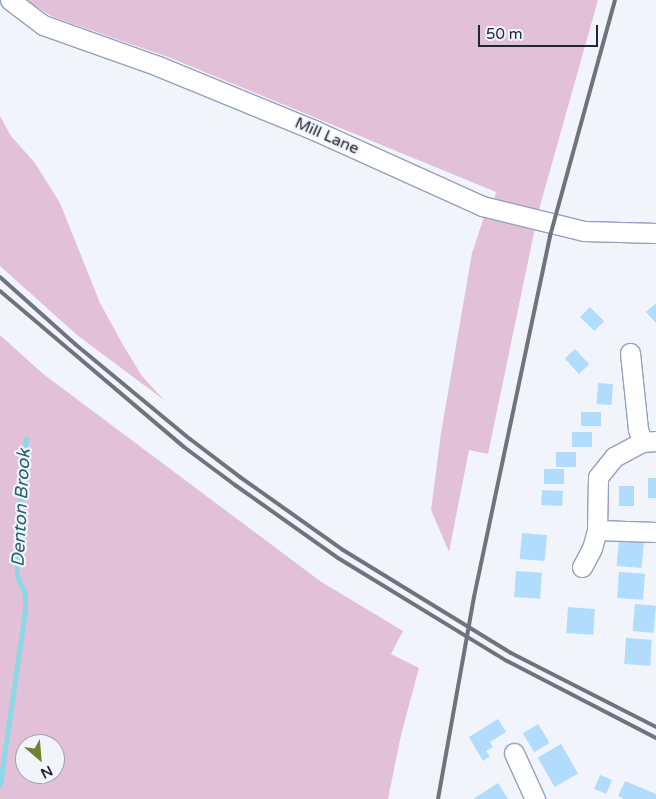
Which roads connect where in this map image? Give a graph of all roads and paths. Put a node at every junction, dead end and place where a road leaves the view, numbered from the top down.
1 (10, 0) edge
2 (656, 233) edge
3 (630, 353) dead end
4 (649, 441) edge
5 (597, 530) junction
6 (656, 532) edge
7 (582, 567) dead end
8 (514, 753) dead end
9 (535, 799) edge

1 - 2 street, Mill Lane
3 - 4 street
4 - 5 street
5 - 6 street
5 - 7 street
8 - 9 street

